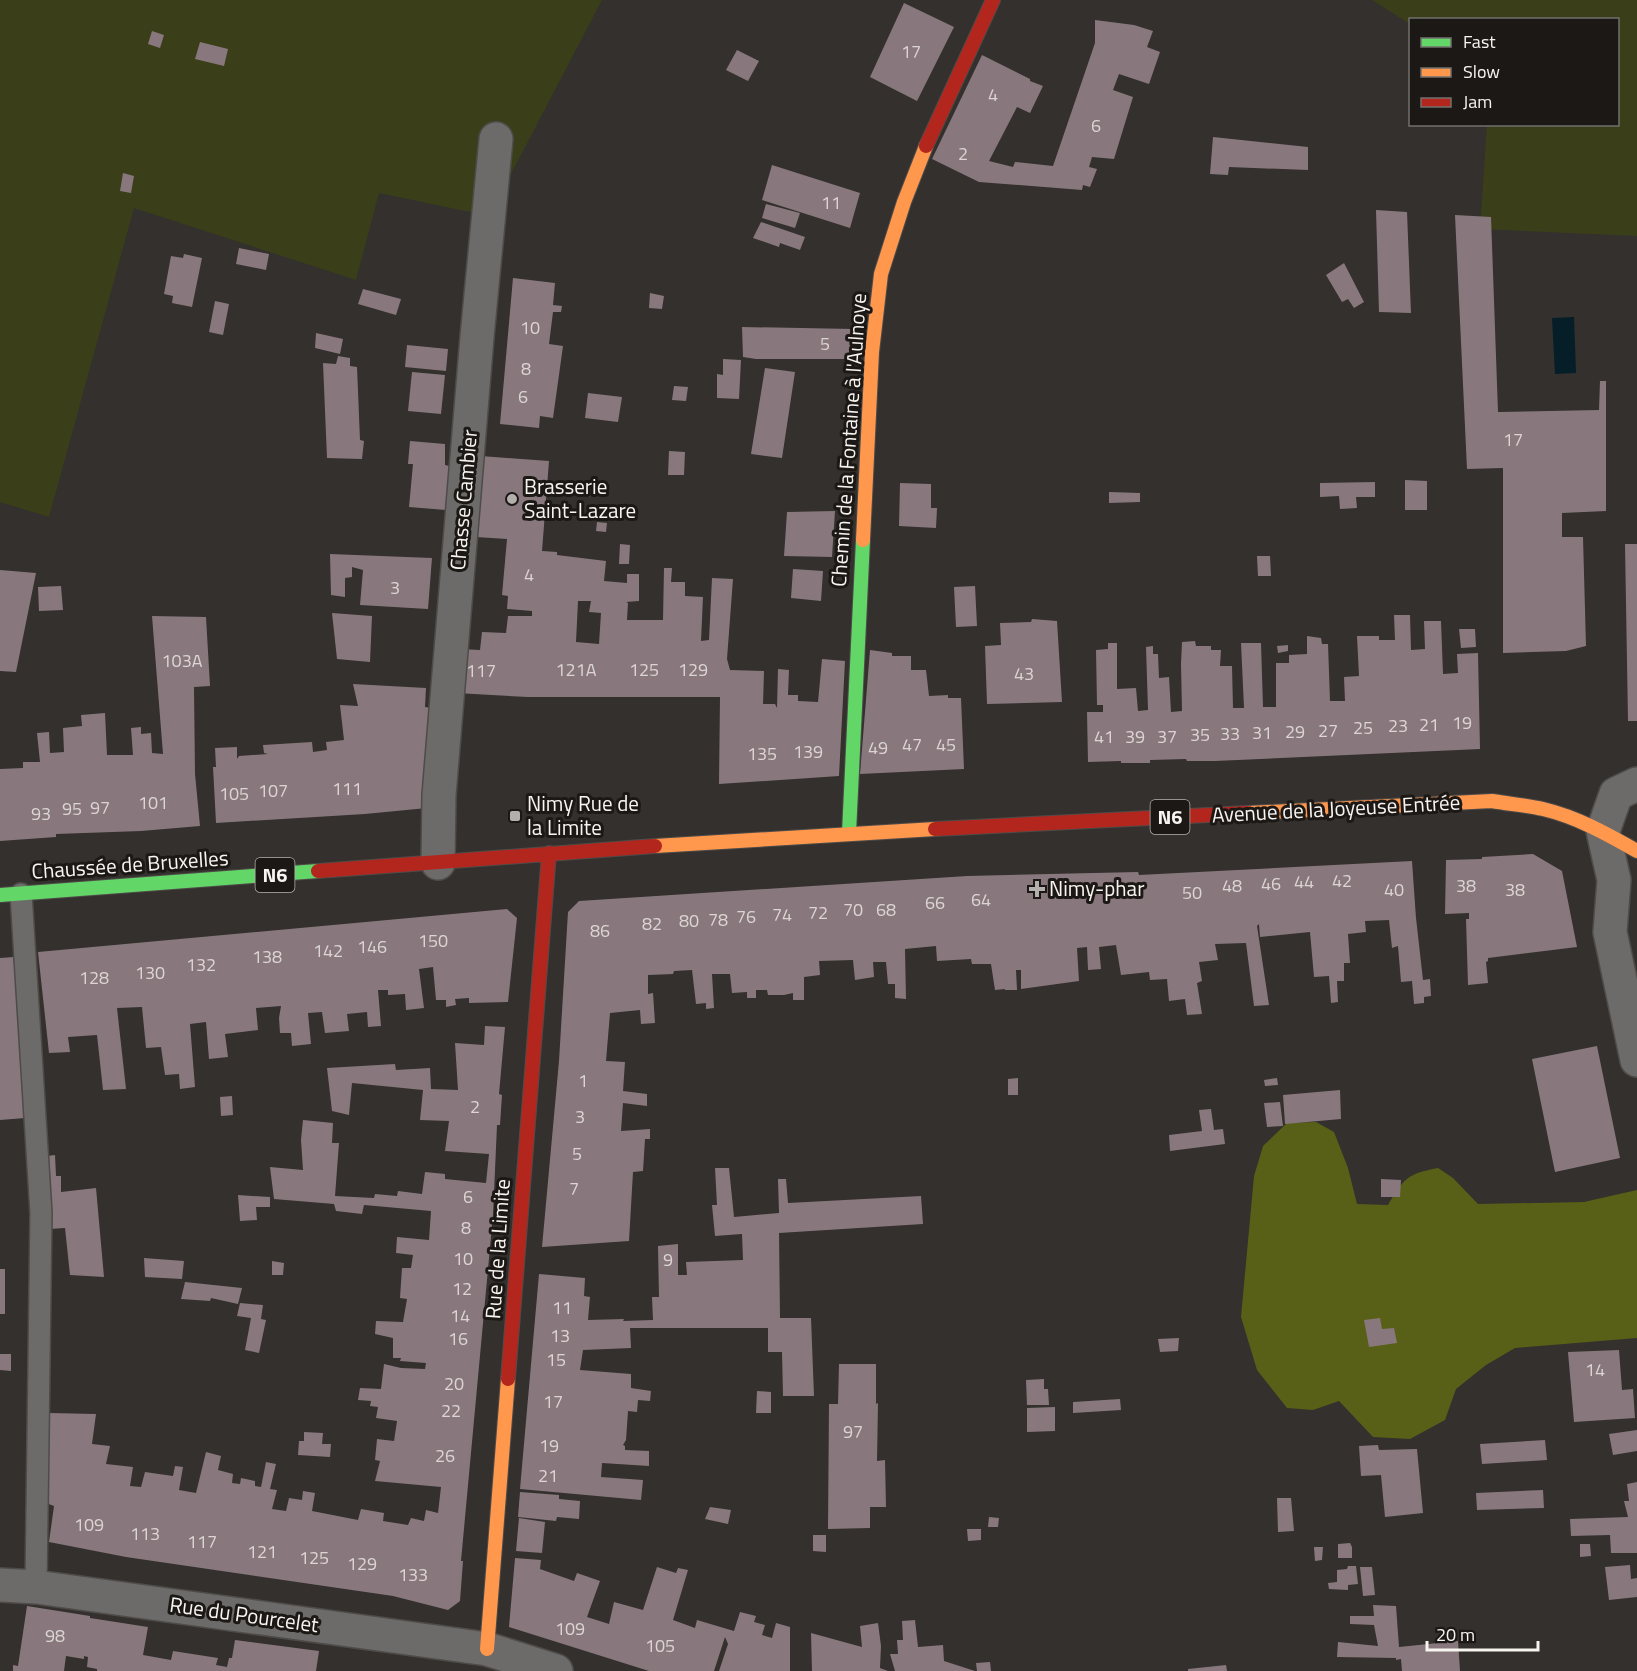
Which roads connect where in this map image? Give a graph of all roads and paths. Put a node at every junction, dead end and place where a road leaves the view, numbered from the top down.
1 (993, 0) edge
2 (496, 139) dead end
3 (1637, 784) edge
4 (1603, 831) junction
5 (849, 833) junction
6 (1637, 851) edge
7 (549, 853) junction
8 (438, 863) junction
9 (10, 895) edge
10 (1637, 1060) edge
11 (0, 1585) edge
12 (36, 1587) junction
13 (487, 1649) junction
14 (556, 1671) edge

1 - 5 street, Chemin de la Fontaine à l'Aulnoye
2 - 8 street, Chasse Cambier
3 - 4 street
4 - 5 street, Avenue de la Joyeuse Entrée / N6
4 - 6 street, Avenue de la Joyeuse Entrée / N6
4 - 10 street
5 - 7 street, N6
7 - 8 street, Chaussée de Bruxelles / N6
7 - 13 street, Rue de la Limite
8 - 9 street, Chaussée de Bruxelles / N6
9 - 12 lane
11 - 12 street, Rue du Pourcelet
12 - 13 street, Rue du Pourcelet
13 - 14 street, Rue du Pourcelet

